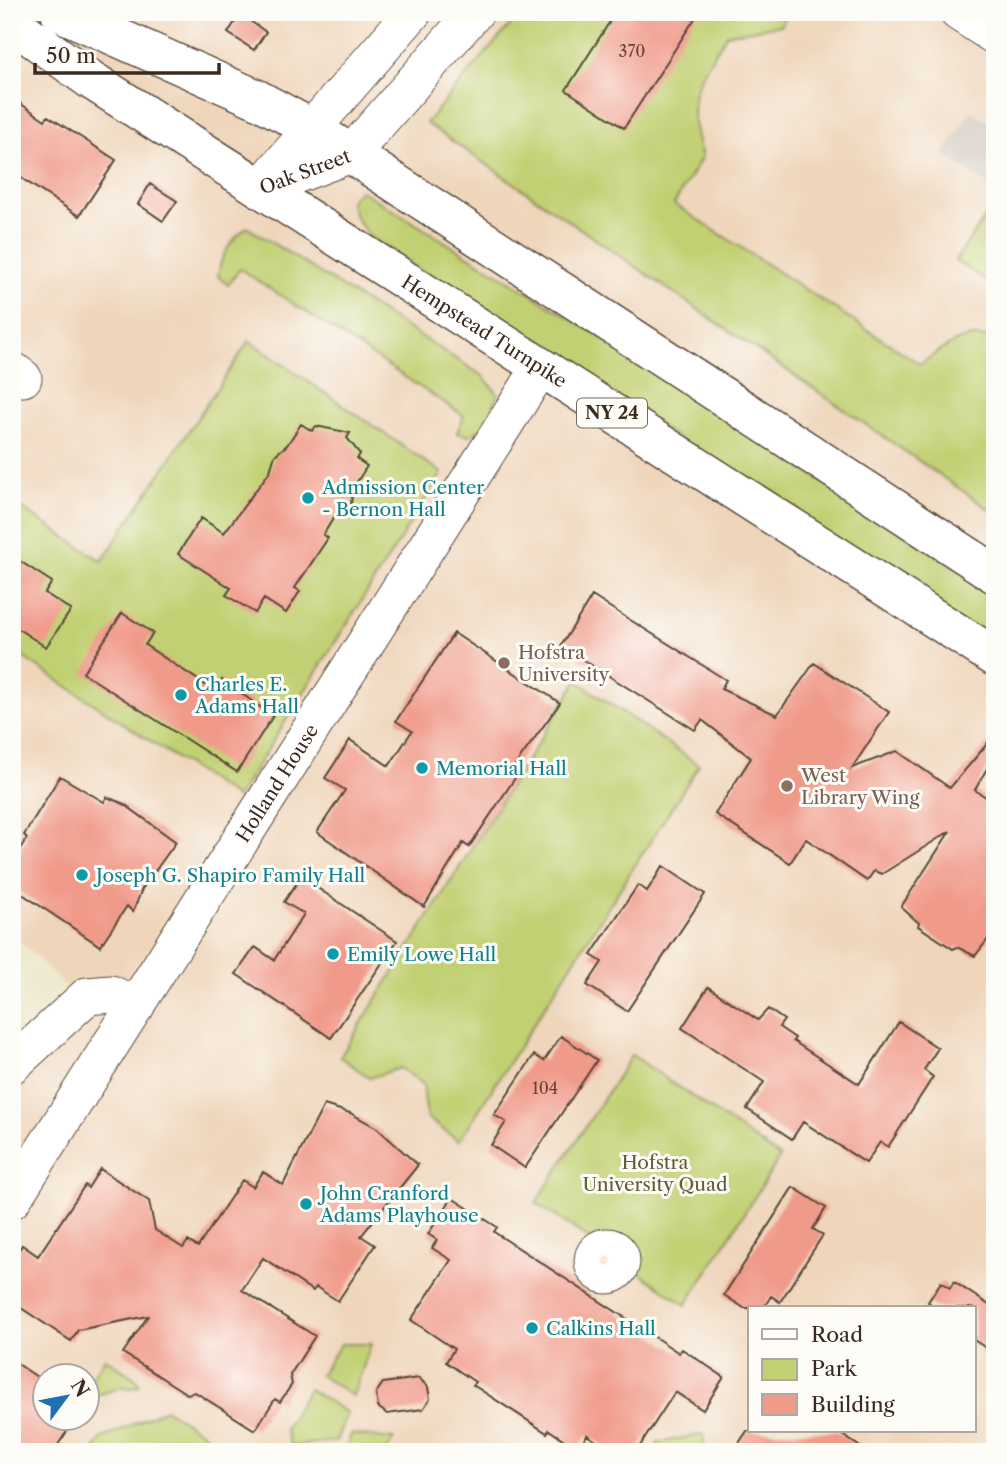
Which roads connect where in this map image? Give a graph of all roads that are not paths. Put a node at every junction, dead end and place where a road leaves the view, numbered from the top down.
1 (60, 12) edge
2 (413, 12) edge
3 (475, 12) edge
4 (958, 12) edge
5 (12, 23) edge
6 (995, 36) edge
7 (311, 128) junction
8 (351, 154) junction
9 (261, 188) junction
10 (541, 367) junction
11 (995, 574) edge
12 (995, 657) edge
13 (136, 1006) junction
14 (12, 1065) edge
15 (12, 1200) edge

1 - 7 main road
2 - 7 street, Oak Street
3 - 8 street, Oak Street
4 - 6 street
5 - 9 main road, Hempstead Turnpike / NY 24
7 - 8 main road
7 - 9 street, Oak Street
8 - 9 street, Oak Street
8 - 11 main road
9 - 10 main road, Hempstead Turnpike / NY 24
10 - 12 main road, Hempstead Turnpike / NY 24
10 - 13 street, Holland House
13 - 14 street
13 - 15 street, Holland House

